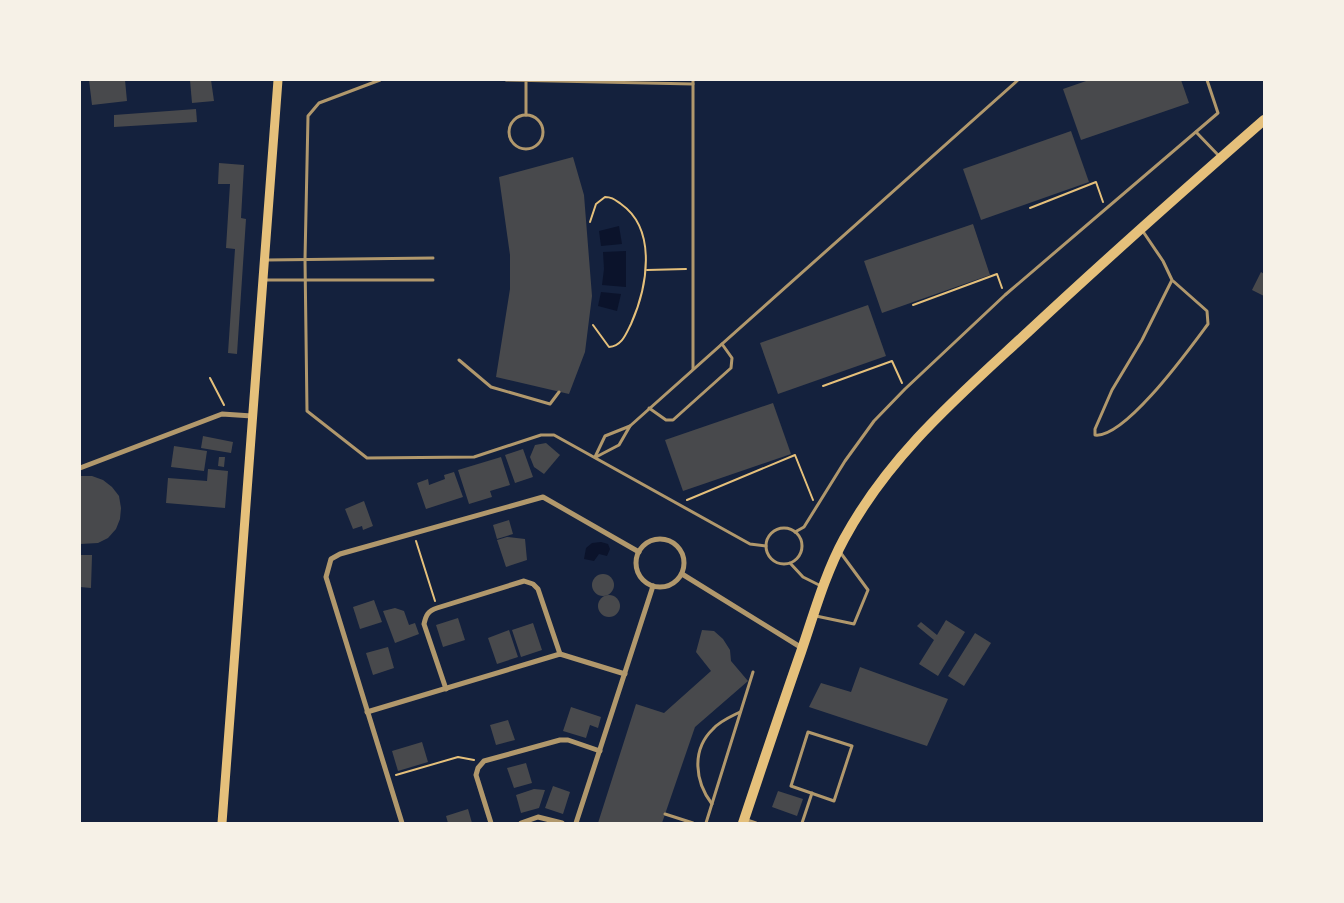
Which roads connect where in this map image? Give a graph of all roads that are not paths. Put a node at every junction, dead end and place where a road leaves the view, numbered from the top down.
1 (278, 80) edge
2 (380, 80) edge
3 (506, 80) edge
4 (1018, 80) edge
5 (1207, 80) edge
6 (526, 82) junction
7 (693, 82) edge
8 (526, 115) junction
9 (1264, 120) edge
10 (1196, 132) junction
11 (1221, 158) junction
12 (1140, 228) junction
13 (433, 258) dead end
14 (305, 259) junction
15 (264, 260) junction
16 (262, 280) junction
17 (305, 280) junction
18 (433, 280) dead end
19 (1172, 280) junction
20 (722, 344) junction
21 (459, 360) dead end
22 (693, 369) junction
23 (559, 392) dead end
24 (650, 408) junction
25 (252, 416) junction
26 (630, 426) junction
27 (595, 457) junction
28 (80, 468) edge
29 (795, 532) junction
30 (766, 546) junction
31 (839, 551) junction
32 (639, 552) junction
33 (790, 563) junction
34 (682, 574) junction
35 (653, 586) junction
36 (823, 587) junction
37 (813, 615) junction
38 (802, 648) junction
39 (560, 654) junction
40 (752, 672) dead end
41 (625, 674) junction
42 (446, 689) junction
43 (367, 712) junction
44 (740, 712) junction
45 (600, 751) junction
46 (812, 793) junction
47 (712, 804) junction
48 (665, 814) dead end
49 (744, 821) edge
50 (222, 823) edge
51 (402, 823) edge
52 (491, 823) edge
53 (521, 823) edge
54 (562, 823) edge
55 (576, 823) edge
56 (693, 823) edge
57 (706, 823) edge
58 (756, 823) edge
59 (802, 823) edge

1 - 15 main road
2 - 14 lane
3 - 6 lane
4 - 20 lane
5 - 10 lane
6 - 7 lane
6 - 8 lane
7 - 22 lane
8 - 8 lane
9 - 11 main road
10 - 11 lane
10 - 29 lane
11 - 12 main road
12 - 19 lane
12 - 31 main road
13 - 14 lane
14 - 15 lane
14 - 17 lane
15 - 16 main road
16 - 17 lane
16 - 25 main road
17 - 18 lane
17 - 27 lane
19 - 19 lane
20 - 22 lane
20 - 24 lane
21 - 23 lane
22 - 24 lane
24 - 26 lane
25 - 28 street
25 - 50 main road
26 - 27 lane
26 - 27 lane
27 - 30 lane
29 - 30 lane
29 - 33 lane
30 - 33 lane
31 - 36 main road
31 - 37 lane
32 - 34 street
32 - 35 street
32 - 43 street
33 - 36 lane
34 - 35 street
34 - 38 street
35 - 41 street
36 - 37 main road
37 - 38 main road
38 - 49 main road
39 - 41 street
39 - 42 street
39 - 42 street
40 - 44 lane
41 - 45 street
42 - 43 street
43 - 51 street
44 - 47 lane
44 - 47 lane
45 - 52 street
45 - 55 street
46 - 46 lane
46 - 59 lane
47 - 57 lane
48 - 56 lane
49 - 58 lane
53 - 54 street

